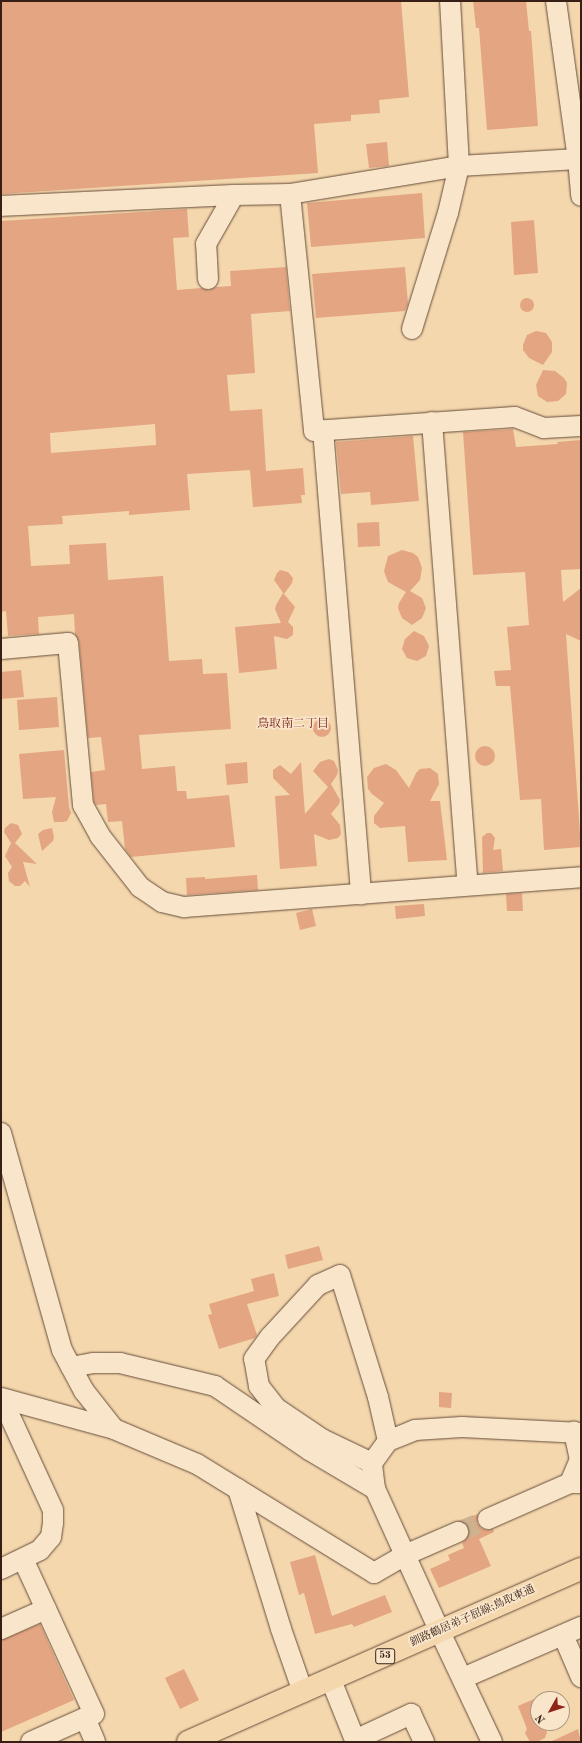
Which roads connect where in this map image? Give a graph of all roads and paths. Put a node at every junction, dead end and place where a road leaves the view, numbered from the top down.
1 (450, 1) edge
2 (556, 1) edge
3 (578, 149) edge
4 (459, 166) junction
5 (290, 194) junction
6 (234, 195) junction
7 (581, 196) edge
8 (1, 206) edge
9 (208, 279) dead end
10 (412, 329) dead end
11 (432, 422) junction
12 (581, 426) edge
13 (323, 430) junction
14 (1, 649) edge
15 (581, 877) edge
16 (468, 885) junction
17 (361, 894) junction
18 (1, 1133) edge
19 (71, 1367) junction
20 (2, 1398) edge
21 (114, 1429) junction
22 (577, 1432) edge
23 (388, 1441) junction
24 (372, 1462) junction
25 (576, 1483) edge
26 (238, 1489) junction
27 (375, 1489) junction
28 (488, 1519) tunnel mouth
29 (458, 1532) tunnel mouth
30 (405, 1555) junction
31 (24, 1559) junction
32 (1, 1569) edge
33 (581, 1569) edge
34 (46, 1609) junction
35 (581, 1627) edge
36 (1, 1629) edge
37 (440, 1632) junction
38 (563, 1635) junction
39 (581, 1677) edge
40 (463, 1678) junction
41 (331, 1680) junction
42 (303, 1692) junction
43 (84, 1718) junction
44 (358, 1741) edge
45 (31, 1742) edge
46 (95, 1742) edge
47 (188, 1742) edge
48 (424, 1742) edge
49 (492, 1742) edge

1 - 4 lane
2 - 3 lane
3 - 4 lane
3 - 7 lane
4 - 5 lane
4 - 10 lane
5 - 6 lane
5 - 13 lane
6 - 8 lane
6 - 9 lane
11 - 12 lane
11 - 13 lane
11 - 16 lane
13 - 17 lane
14 - 17 lane
15 - 16 lane
16 - 17 lane
18 - 19 lane
19 - 21 lane
19 - 27 lane
20 - 21 lane
20 - 31 lane
21 - 26 lane
22 - 23 lane
22 - 25 lane
23 - 24 lane
23 - 24 lane
24 - 27 lane
25 - 28 lane
26 - 30 lane
26 - 42 lane
27 - 30 lane
29 - 30 lane
30 - 37 lane
31 - 32 lane
31 - 34 lane
33 - 37 main road, 釧路鶴居弟子屈線;鳥取東通 / 53
34 - 36 lane
34 - 43 lane
35 - 38 lane
37 - 40 lane
37 - 41 main road, 釧路鶴居弟子屈線;鳥取東通 / 53
38 - 39 lane
38 - 40 lane
40 - 49 lane
41 - 42 main road, 釧路鶴居弟子屈線;鳥取東通 / 53
41 - 44 lane
42 - 47 main road, 釧路鶴居弟子屈線;鳥取東通 / 53
43 - 45 lane
43 - 46 lane
44 - 48 lane

